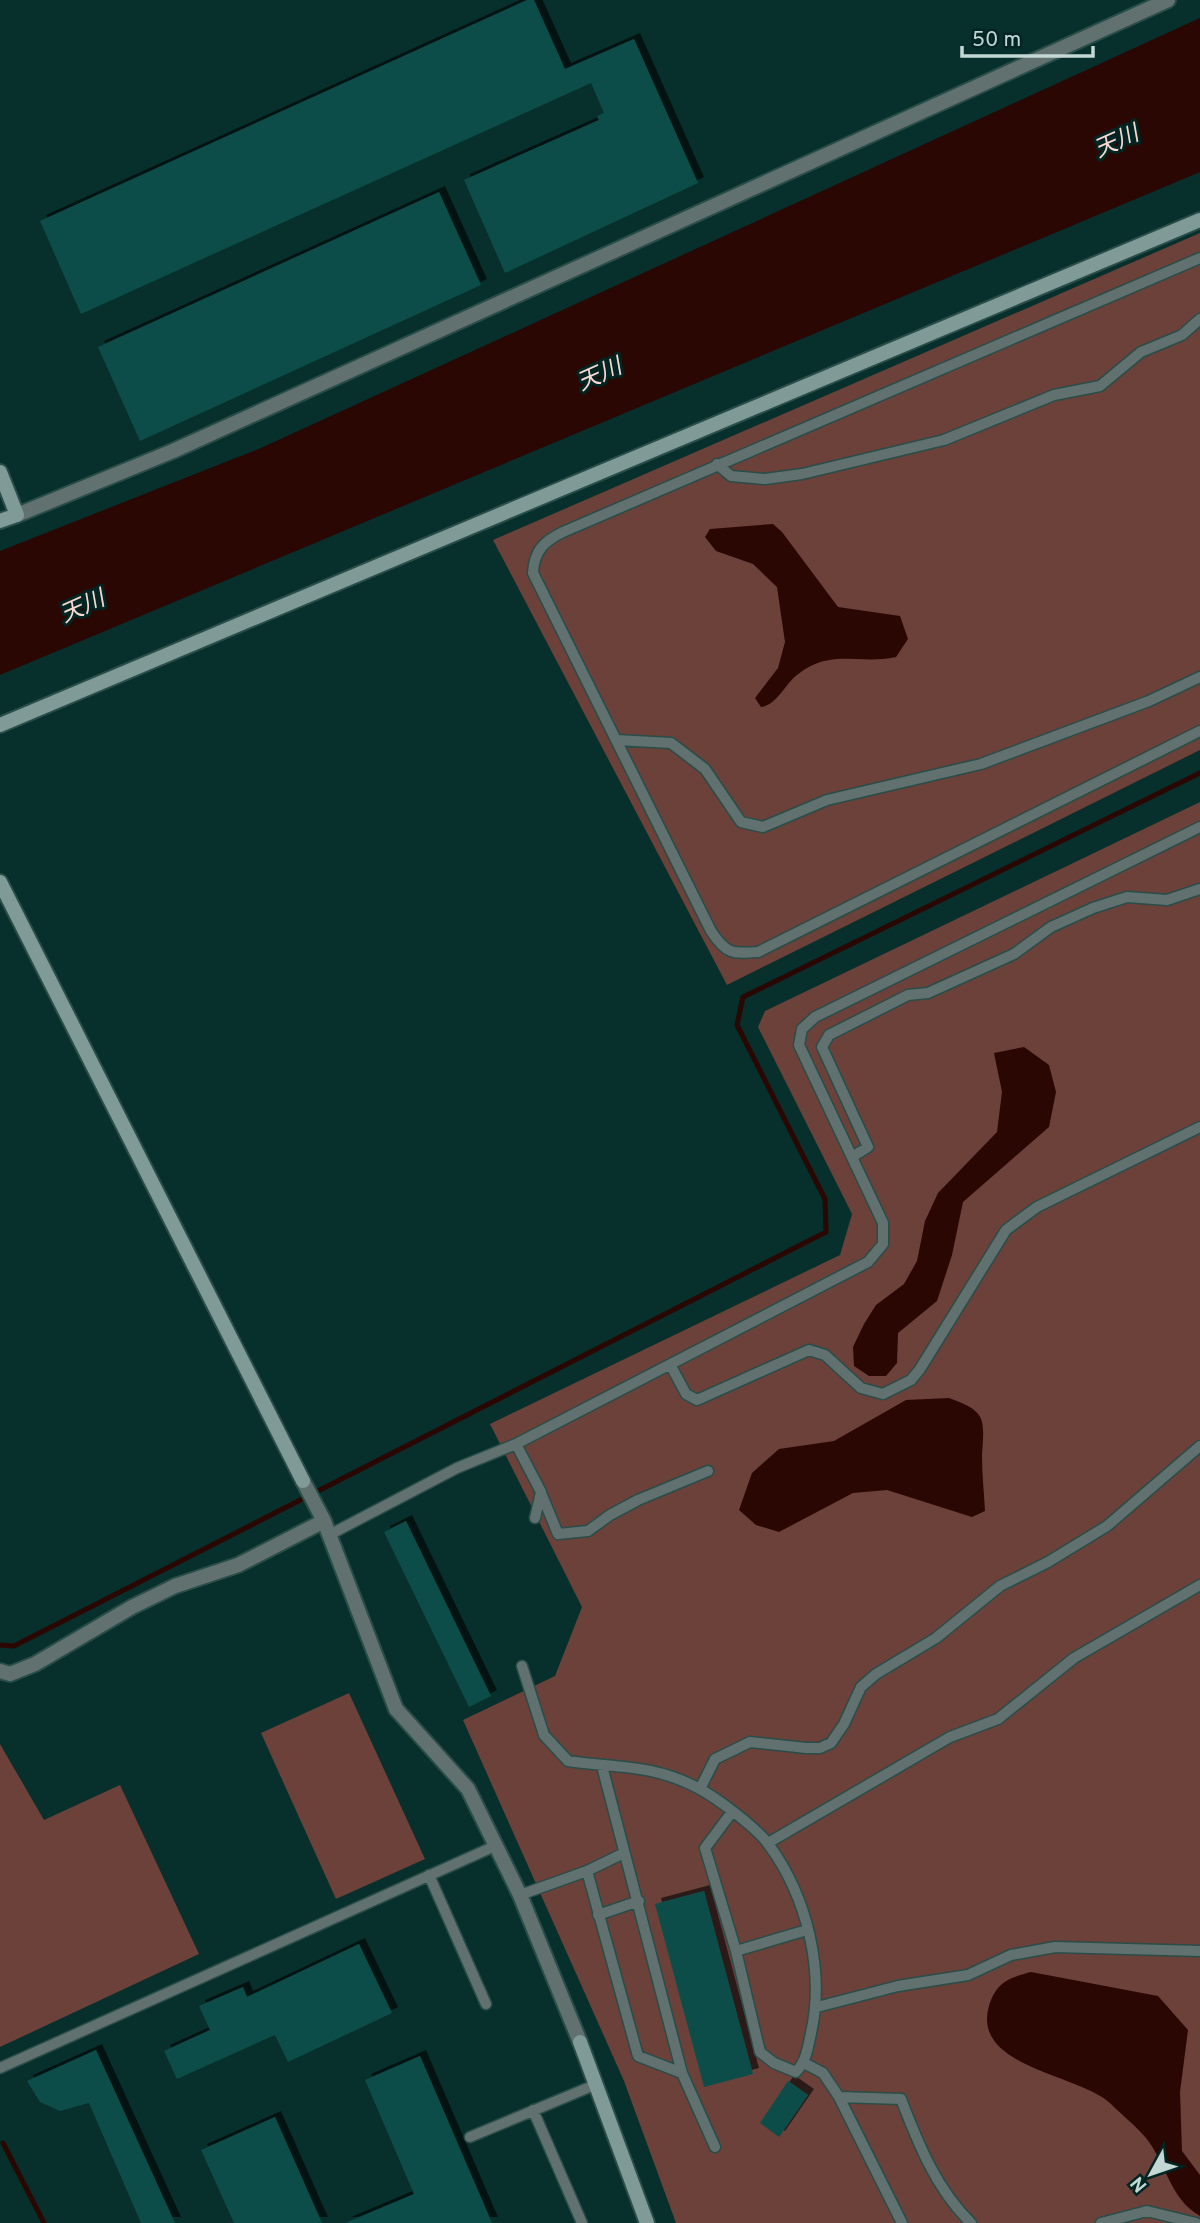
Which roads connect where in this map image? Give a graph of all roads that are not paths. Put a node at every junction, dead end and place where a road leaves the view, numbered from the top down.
1 (1168, 0) edge
2 (1200, 220) edge
3 (1200, 258) edge
4 (1200, 319) edge
5 (717, 464) junction
6 (0, 472) edge
7 (17, 515) junction
8 (0, 521) edge
9 (1200, 677) edge
10 (0, 725) edge
11 (1200, 731) edge
12 (617, 740) junction
13 (1200, 827) edge
14 (0, 882) edge
15 (1200, 890) edge
16 (1200, 1127) edge
17 (852, 1157) junction
18 (671, 1366) junction
19 (516, 1444) junction
20 (1200, 1446) edge
21 (708, 1471) dead end
22 (541, 1492) junction
23 (535, 1518) dead end
24 (324, 1521) junction
25 (330, 1535) junction
26 (1200, 1585) edge
27 (522, 1666) dead end
28 (0, 1671) edge
29 (602, 1766) junction
30 (700, 1789) junction
31 (732, 1812) junction
32 (768, 1843) junction
33 (495, 1846) junction
34 (624, 1853) junction
35 (587, 1871) junction
36 (429, 1875) junction
37 (520, 1895) junction
38 (639, 1901) junction
39 (598, 1914) junction
40 (807, 1930) junction
41 (736, 1951) junction
42 (1200, 1951) edge
43 (486, 2004) dead end
44 (817, 2007) junction
45 (804, 2063) junction
46 (0, 2068) edge
47 (682, 2073) junction
48 (597, 2084) junction
49 (839, 2097) junction
50 (533, 2110) junction
51 (470, 2137) dead end
52 (715, 2147) dead end
53 (582, 2223) edge
54 (648, 2223) edge
55 (902, 2223) edge
56 (971, 2223) edge
57 (1101, 2223) edge
58 (1196, 2223) edge

1 - 7 street
2 - 10 street
3 - 5 lane
4 - 5 lane
5 - 12 lane
6 - 7 street
7 - 8 street
9 - 12 lane
11 - 12 lane
13 - 17 lane
14 - 24 street
15 - 17 lane
16 - 18 lane
17 - 18 lane
18 - 19 lane
19 - 22 lane
19 - 25 lane
20 - 30 lane
21 - 22 lane
22 - 23 lane
24 - 25 street
24 - 28 street
25 - 33 street
26 - 32 lane
27 - 29 lane
29 - 30 lane
29 - 34 lane
30 - 31 lane
31 - 32 lane
31 - 41 lane
32 - 40 lane
33 - 36 lane
33 - 37 street
34 - 35 lane
34 - 38 lane
35 - 37 lane
35 - 39 lane
36 - 43 lane
36 - 46 lane
37 - 48 street
38 - 39 lane
38 - 47 lane
39 - 47 lane
40 - 41 lane
40 - 44 lane
41 - 45 lane
42 - 44 lane
44 - 45 lane
45 - 49 lane
47 - 52 lane
48 - 50 lane
48 - 54 street
49 - 55 lane
49 - 56 lane
50 - 51 lane
50 - 53 lane
57 - 58 lane

